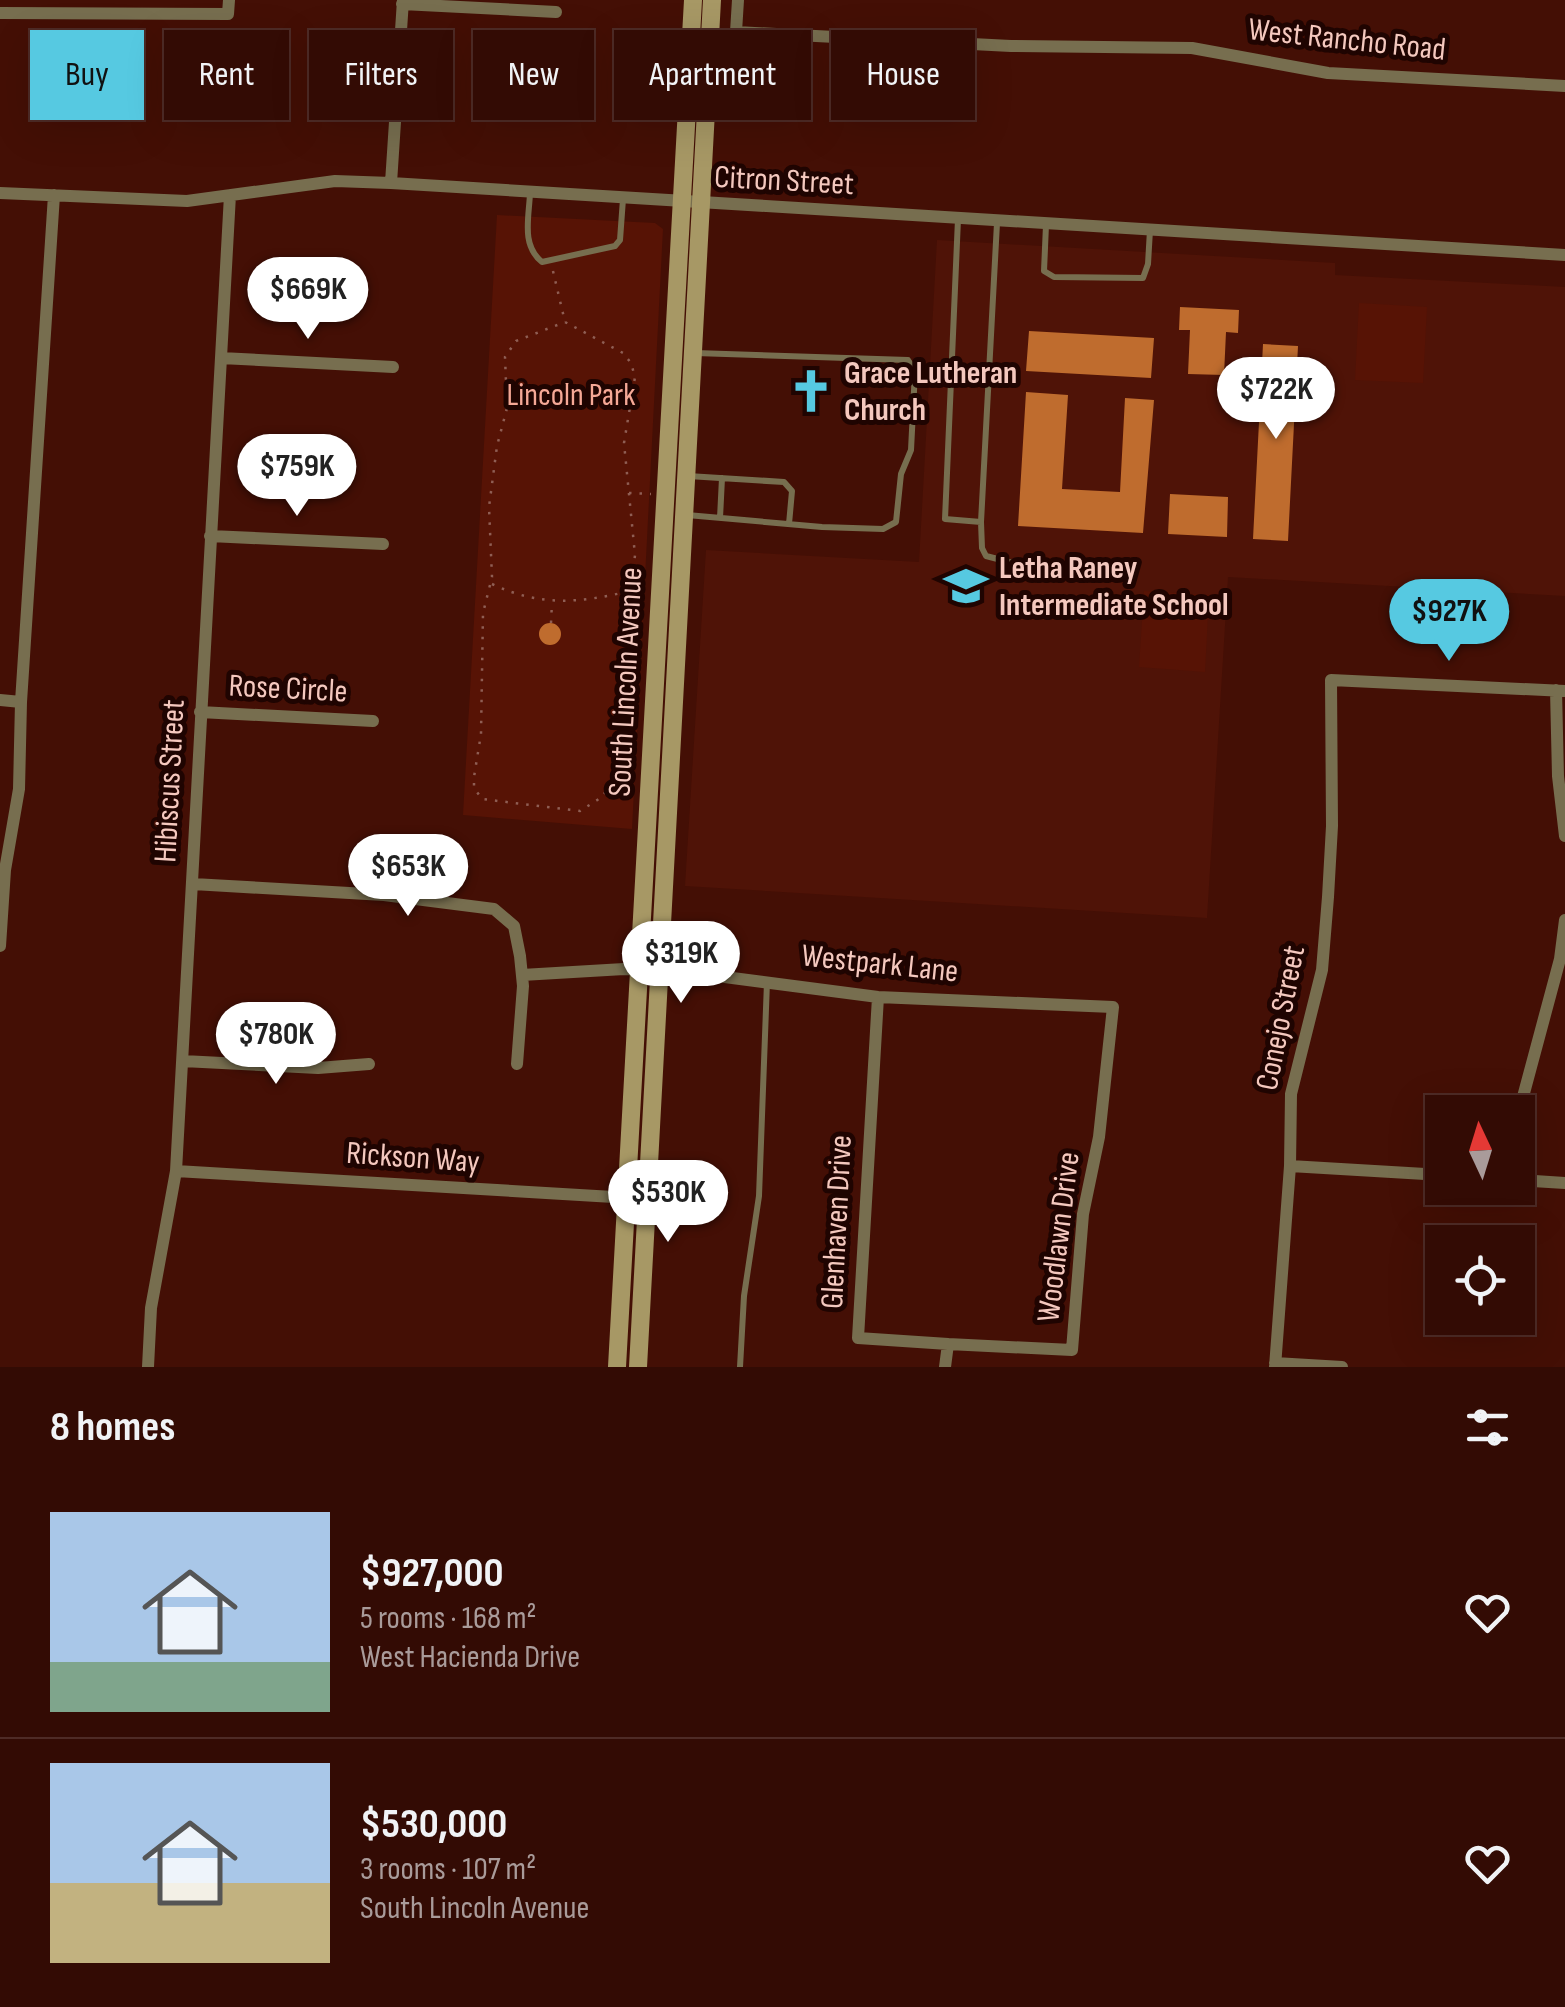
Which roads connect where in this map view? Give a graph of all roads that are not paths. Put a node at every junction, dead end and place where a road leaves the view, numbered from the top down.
1 (693, 0) edge
2 (712, 0) edge
3 (738, 0) edge
4 (402, 2) edge
5 (229, 7) edge
6 (0, 12) edge
7 (556, 12) dead end
8 (1565, 86) edge
9 (391, 183) junction
10 (0, 192) edge
11 (530, 193) junction
12 (54, 195) junction
13 (230, 195) junction
14 (623, 199) junction
15 (681, 203) junction
16 (702, 204) junction
17 (958, 219) junction
18 (997, 222) junction
19 (1046, 224) junction
20 (1150, 230) junction
21 (1565, 254) edge
22 (694, 353) junction
23 (221, 358) junction
24 (393, 368) dead end
25 (688, 476) junction
26 (722, 478) junction
27 (686, 515) junction
28 (720, 518) junction
29 (981, 522) junction
30 (789, 524) junction
31 (210, 536) junction
32 (382, 544) dead end
33 (1016, 564) dead end
34 (1560, 691) edge
35 (0, 700) edge
36 (20, 702) junction
37 (200, 712) junction
38 (373, 721) dead end
39 (7, 821) edge
40 (1565, 836) edge
41 (193, 884) junction
42 (1565, 920) edge
43 (0, 946) edge
44 (649, 970) junction
45 (522, 975) junction
46 (768, 980) junction
47 (878, 997) junction
48 (1113, 1007) joint
49 (183, 1061) junction
50 (369, 1064) dead end
51 (518, 1064) dead end
52 (1523, 1095) edge
53 (1290, 1166) junction
54 (176, 1170) junction
55 (1425, 1174) edge
56 (1535, 1181) edge
57 (1565, 1183) edge
58 (626, 1198) junction
59 (646, 1199) junction
60 (948, 1344) junction
61 (1275, 1365) edge
62 (148, 1367) edge
63 (618, 1367) edge
64 (638, 1367) edge
65 (740, 1367) edge
66 (946, 1367) edge
67 (1342, 1367) edge

1 - 15 main road, South Lincoln Avenue
2 - 16 main road, South Lincoln Avenue
3 - 8 street, West Rancho Road
4 - 7 street
4 - 9 street
5 - 6 street
9 - 11 street, Citron Street
9 - 13 street, Citron Street
10 - 12 street, Citron Street
11 - 14 street, Citron Street
11 - 14 lane
12 - 13 street, Citron Street
12 - 36 street
13 - 23 street, Hibiscus Street
14 - 15 street, Citron Street
15 - 16 street, Citron Street
15 - 44 main road, South Lincoln Avenue
16 - 17 street, Citron Street
16 - 22 main road, South Lincoln Avenue
17 - 18 street, Citron Street
17 - 29 lane
18 - 19 street, Citron Street
18 - 29 lane
19 - 20 street, Citron Street
19 - 20 lane
20 - 21 street, Citron Street
22 - 25 main road, South Lincoln Avenue
22 - 30 lane
23 - 24 street
23 - 31 street, Hibiscus Street
25 - 26 lane
25 - 27 main road, South Lincoln Avenue
26 - 28 lane
26 - 30 lane
27 - 28 lane
27 - 44 main road, South Lincoln Avenue
28 - 30 lane
29 - 33 lane
31 - 32 street
31 - 37 street, Hibiscus Street
34 - 40 street
34 - 53 street, Conejo Street
35 - 36 street
36 - 39 street
37 - 38 street, Rose Circle
37 - 41 street, Hibiscus Street
39 - 43 street
41 - 45 street
41 - 49 street, Hibiscus Street
42 - 52 street
44 - 45 street, Westpark Lane
44 - 46 street, Westpark Lane
44 - 58 main road, South Lincoln Avenue
44 - 59 main road, South Lincoln Avenue
45 - 51 street
46 - 47 street, Westpark Lane
46 - 65 lane
47 - 48 street, Westpark Lane
47 - 60 street, Glenhaven Drive
48 - 60 street, Woodlawn Drive
49 - 50 street
49 - 54 street, Hibiscus Street
53 - 55 street
53 - 61 street, Conejo Street
54 - 58 street, Rickson Way
54 - 62 street, Hibiscus Street
56 - 57 street
58 - 59 street, Rickson Way
58 - 63 main road, South Lincoln Avenue
59 - 64 main road, South Lincoln Avenue
60 - 66 street
61 - 67 street

